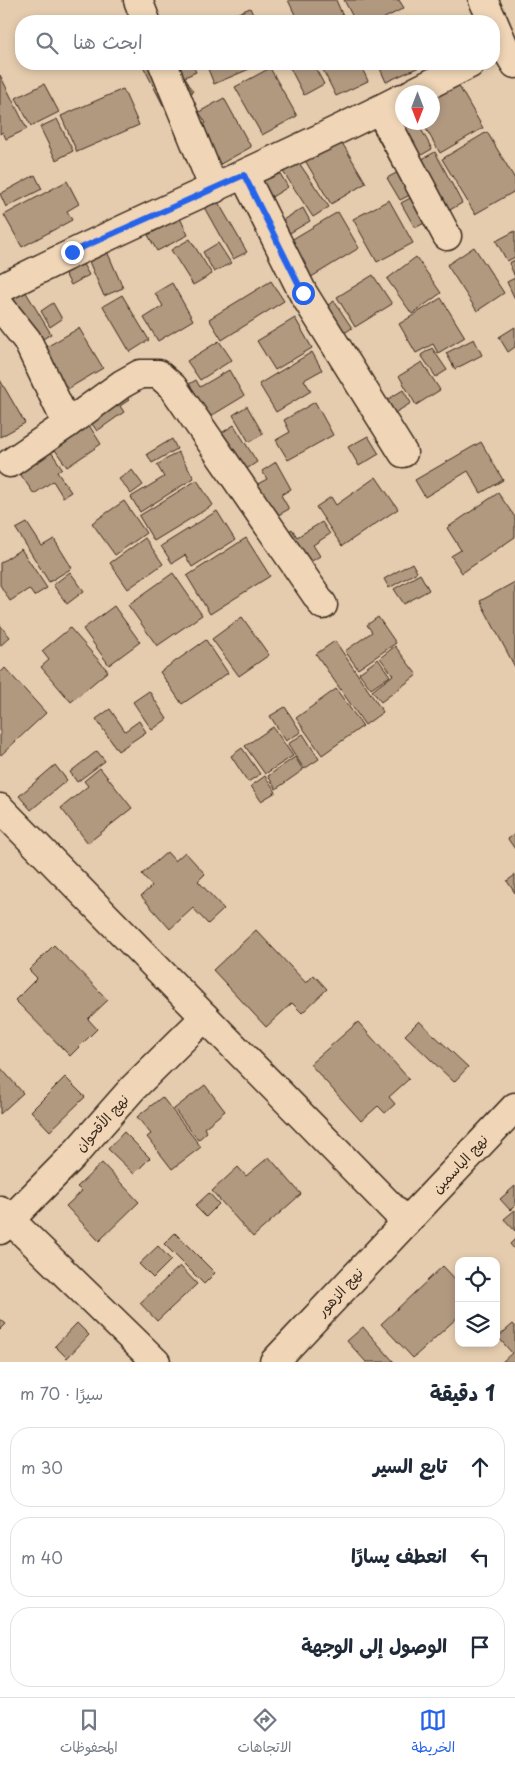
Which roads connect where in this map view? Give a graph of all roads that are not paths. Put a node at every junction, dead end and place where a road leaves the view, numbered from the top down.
1 (138, 0) edge
2 (483, 0) edge
3 (144, 15) edge
4 (489, 15) edge
5 (165, 70) edge
6 (458, 70) edge
7 (428, 85) edge
8 (391, 104) edge
9 (244, 175) junction
10 (214, 189) junction
11 (447, 236) dead end
12 (0, 289) edge
13 (0, 306) edge
14 (67, 424) junction
15 (403, 453) dead end
16 (3, 460) edge
17 (323, 605) dead end
18 (0, 808) edge
19 (205, 1017) junction
20 (515, 1107) edge
21 (3, 1220) edge
22 (406, 1222) junction
23 (156, 1362) edge
24 (274, 1362) edge

1 - 3 street
2 - 4 street
5 - 10 street
6 - 7 street
8 - 9 street
8 - 11 street
9 - 10 street
9 - 15 street
10 - 12 street
13 - 14 street
14 - 16 street
14 - 17 street
18 - 19 street
19 - 21 street, نهج الأقحوان
19 - 22 street
20 - 22 street, نهج الياسمين
21 - 23 street
22 - 24 street, نهج الزهور

